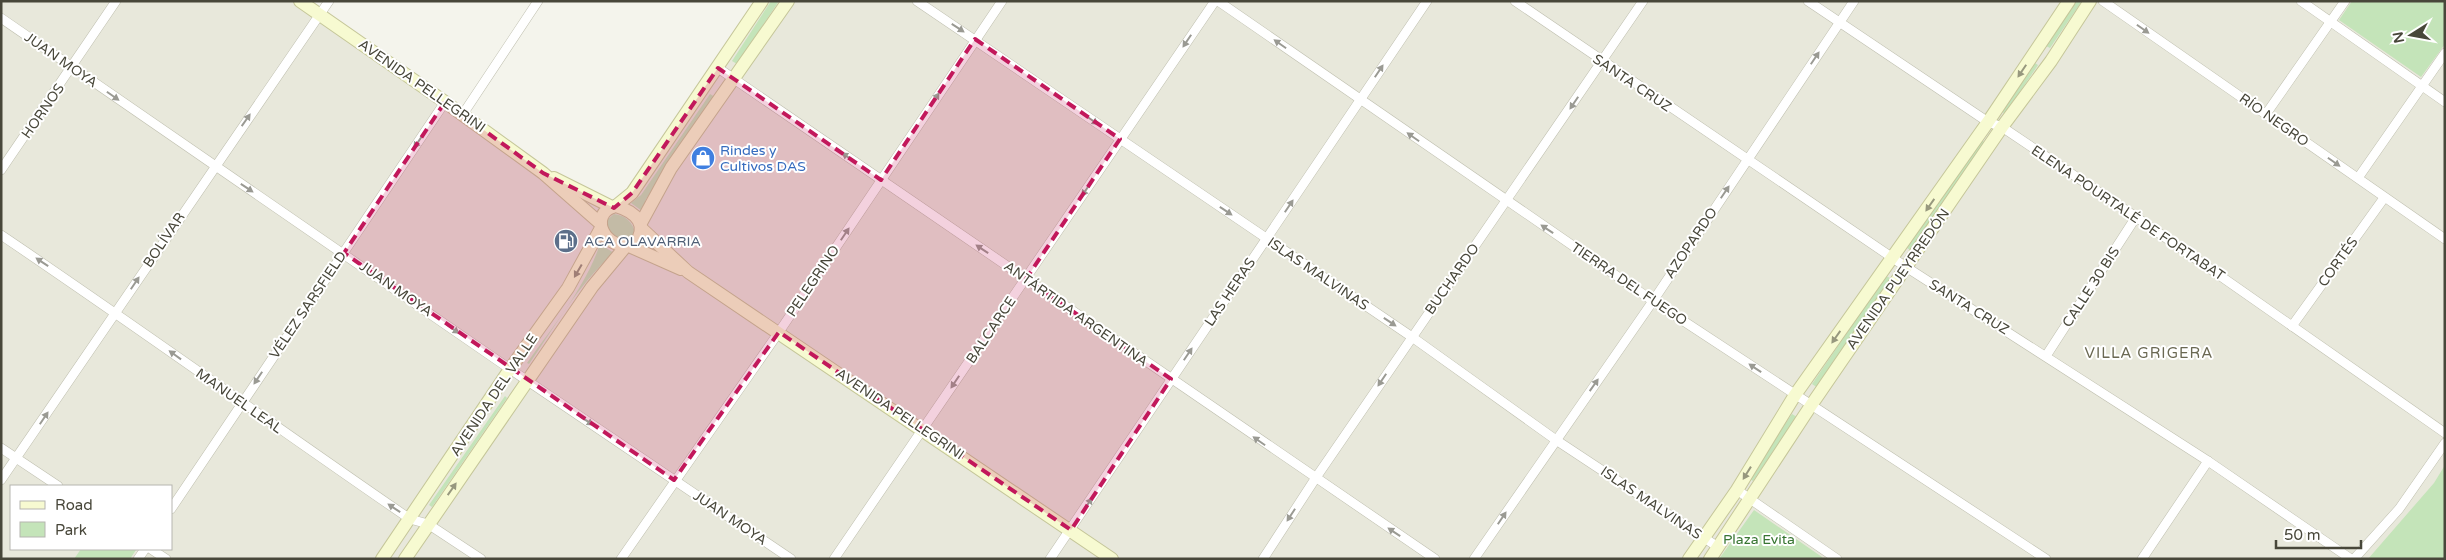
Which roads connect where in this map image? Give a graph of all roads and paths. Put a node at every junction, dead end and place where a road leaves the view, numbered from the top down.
1 (116, 1) edge
2 (300, 1) edge
3 (329, 1) edge
4 (538, 1) edge
5 (762, 1) edge
6 (788, 1) edge
7 (917, 1) edge
8 (1002, 1) edge
9 (1216, 1) edge
10 (1427, 1) edge
11 (1514, 1) edge
12 (1643, 1) edge
13 (1808, 1) edge
14 (1854, 1) edge
15 (2069, 1) edge
16 (2090, 1) edge
17 (2103, 1) edge
18 (2301, 1) edge
19 (2345, 1) edge
20 (320, 14) junction
21 (1, 18) edge
22 (2330, 22) junction
23 (1839, 23) junction
24 (975, 39) junction
25 (2036, 51) junction
26 (2445, 53) edge
27 (2051, 61) junction
28 (1602, 62) junction
29 (73, 68) junction
30 (718, 68) junction
31 (735, 80) junction
32 (2422, 86) junction
33 (1360, 99) junction
34 (445, 102) junction
35 (2445, 102) edge
36 (463, 114) junction
37 (2266, 114) junction
38 (1988, 122) junction
39 (2002, 127) junction
40 (1120, 140) junction
41 (1746, 160) junction
42 (215, 166) junction
43 (1, 170) edge
44 (543, 173) junction
45 (2358, 178) junction
46 (881, 180) junction
47 (2384, 198) junction
48 (1506, 201) junction
49 (614, 207) junction
50 (2136, 217) junction
51 (601, 226) junction
52 (642, 226) junction
53 (1, 234) edge
54 (1267, 239) junction
55 (2445, 239) edge
56 (627, 246) junction
57 (344, 253) junction
58 (1892, 258) junction
59 (1906, 267) junction
60 (688, 272) junction
61 (1026, 279) junction
62 (1652, 301) junction
63 (116, 312) junction
64 (2292, 326) junction
65 (779, 332) junction
66 (1412, 337) junction
67 (2046, 356) junction
68 (510, 369) junction
69 (1171, 379) junction
70 (527, 380) junction
71 (1795, 395) junction
72 (241, 403) junction
73 (1812, 404) junction
74 (923, 430) junction
75 (2445, 432) edge
76 (1556, 440) junction
77 (2445, 443) edge
78 (1, 448) edge
79 (16, 458) junction
80 (2208, 461) junction
81 (1315, 479) junction
82 (1, 480) edge
83 (674, 480) junction
84 (56, 485) edge
85 (1737, 490) junction
86 (1750, 498) junction
87 (172, 507) edge
88 (410, 519) junction
89 (428, 524) junction
90 (1070, 530) junction
91 (1703, 538) junction
92 (1718, 547) junction
93 (153, 550) edge
94 (1836, 558) edge
95 (166, 559) edge
96 (382, 559) edge
97 (405, 559) edge
98 (481, 559) edge
99 (621, 559) edge
100 (791, 559) edge
101 (834, 559) edge
102 (1050, 559) edge
103 (1112, 559) edge
104 (1263, 559) edge
105 (1434, 559) edge
106 (1474, 559) edge
107 (1689, 559) edge
108 (1710, 559) edge
109 (2046, 559) edge
110 (2142, 559) edge
111 (2353, 559) edge

1 - 29 street, HORNOS
2 - 20 main road, AVENIDA PELLEGRINI
3 - 20 street, BOLÍVAR
4 - 36 street
5 - 30 main road
6 - 31 main road
7 -> 24 street, ISLAS MALVINAS
8 - 24 street, PELEGRINO
33 -> 9 street, TIERRA DEL FUEGO
9 -> 40 street, BALCARCE
33 -> 10 street, LAS HERAS
11 - 28 street, SANTA CRUZ
12 - 28 street, BUCHARDO
13 - 23 street, ELENA POURTALÉ DE FORTABAT
14 - 23 street, AZOPARDO
15 - 25 main road, AVENIDA PUEYRREDÓN
16 - 27 main road, AVENIDA PUEYRREDÓN
17 -> 37 street, RÍO NEGRO
18 - 22 street
19 - 22 street
20 - 34 main road, AVENIDA PELLEGRINI
42 -> 20 street, BOLÍVAR
21 - 29 street, JUAN MOYA
22 - 32 street
22 - 37 street
23 - 38 street, ELENA POURTALÉ DE FORTABAT
41 -> 23 street, AZOPARDO
24 -> 40 street, ISLAS MALVINAS
46 -> 24 street, PELEGRINO
25 - 27 main road
25 -> 38 main road, AVENIDA PUEYRREDÓN
26 - 32 street
27 - 39 main road, AVENIDA PUEYRREDÓN
28 - 41 street, SANTA CRUZ
28 -> 48 street, BUCHARDO
29 -> 42 street, JUAN MOYA
29 - 43 street, HORNOS
30 - 31 street, ANTÁRTIDA ARGENTINA
30 - 49 main road
46 -> 31 street, ANTÁRTIDA ARGENTINA
31 - 52 main road
32 - 35 street
32 - 45 street
48 -> 33 street, TIERRA DEL FUEGO
54 -> 33 street, LAS HERAS
34 - 36 main road, AVENIDA PELLEGRINI
34 -> 57 street, VÉLEZ SARSFIELD
36 - 44 main road, AVENIDA PELLEGRINI
37 -> 45 street, RÍO NEGRO
38 - 39 street, ELENA POURTALÉ DE FORTABAT
38 -> 58 main road, AVENIDA PUEYRREDÓN
39 - 50 street, ELENA POURTALÉ DE FORTABAT
39 - 59 main road, AVENIDA PUEYRREDÓN
40 -> 54 street, ISLAS MALVINAS
40 -> 61 street, BALCARCE
41 - 58 street, SANTA CRUZ
62 -> 41 street, AZOPARDO
42 -> 57 street, JUAN MOYA
63 -> 42 street, BOLÍVAR
44 - 49 main road, AVENIDA PELLEGRINI
44 - 51 main road, AVENIDA PELLEGRINI
45 - 47 street, RÍO NEGRO
61 -> 46 street, ANTÁRTIDA ARGENTINA
65 -> 46 street, PELEGRINO
47 - 55 street, RÍO NEGRO
47 - 64 street, CORTÉS
62 -> 48 street, TIERRA DEL FUEGO
48 - 66 street, BUCHARDO
49 - 51 main road
49 - 52 main road
50 - 64 street, ELENA POURTALÉ DE FORTABAT
50 - 67 street, CALLE 30 BIS
51 - 56 main road
51 -> 68 main road, AVENIDA DEL VALLE
52 - 56 main road
52 - 60 main road, AVENIDA PELLEGRINI
63 -> 53 street, MANUEL LEAL
54 -> 66 street, ISLAS MALVINAS
69 -> 54 street, LAS HERAS
56 - 60 main road, AVENIDA PELLEGRINI
56 - 70 main road, AVENIDA DEL VALLE
57 -> 68 street, JUAN MOYA
57 -> 72 street, VÉLEZ SARSFIELD
58 - 59 street, SANTA CRUZ
58 -> 71 main road, AVENIDA PUEYRREDÓN
59 - 67 street, SANTA CRUZ
59 - 73 main road, AVENIDA PUEYRREDÓN
60 - 65 main road, AVENIDA PELLEGRINI
61 - 69 street, ANTÁRTIDA ARGENTINA
61 -> 74 street, BALCARCE
71 -> 62 street, TIERRA DEL FUEGO
76 -> 62 street, AZOPARDO
72 -> 63 street, MANUEL LEAL
79 -> 63 street, BOLÍVAR
64 - 75 street, ELENA POURTALÉ DE FORTABAT
65 - 74 main road, AVENIDA PELLEGRINI
65 - 83 street, PELEGRINO
66 - 76 street, ISLAS MALVINAS
66 -> 81 street, BUCHARDO
67 - 80 street, SANTA CRUZ
68 - 70 street, JUAN MOYA
68 - 88 main road, AVENIDA DEL VALLE
81 -> 69 street, ANTÁRTIDA ARGENTINA
90 -> 69 street, LAS HERAS
70 -> 83 street, JUAN MOYA
89 -> 70 main road, AVENIDA DEL VALLE
71 - 73 street, TIERRA DEL FUEGO
71 -> 85 main road, AVENIDA PUEYRREDÓN
72 - 87 street, VÉLEZ SARSFIELD
88 -> 72 street, MANUEL LEAL
73 - 86 main road, AVENIDA PUEYRREDÓN
73 - 109 street, TIERRA DEL FUEGO
74 - 90 main road, AVENIDA PELLEGRINI
74 - 101 street, BALCARCE
76 - 91 street, ISLAS MALVINAS
106 -> 76 street, AZOPARDO
77 - 111 street
78 - 79 street
79 - 82 street, BOLÍVAR
79 - 84 street
80 - 110 street
80 - 111 street, SANTA CRUZ
81 -> 104 street, BUCHARDO
105 -> 81 street, ANTÁRTIDA ARGENTINA
83 - 99 street, PELEGRINO
83 - 100 street, JUAN MOYA
85 - 86 street
85 - 91 main road, AVENIDA PUEYRREDÓN
86 - 92 main road, AVENIDA PUEYRREDÓN
86 - 94 street
88 - 89 street, MANUEL LEAL
88 - 96 main road, AVENIDA DEL VALLE
89 - 97 main road, AVENIDA DEL VALLE
89 - 98 street, MANUEL LEAL
90 - 102 street, LAS HERAS
90 - 103 main road, AVENIDA PELLEGRINI
91 - 92 street, ISLAS MALVINAS
91 - 107 main road, AVENIDA PUEYRREDÓN
92 - 108 main road, AVENIDA PUEYRREDÓN
93 - 95 street

